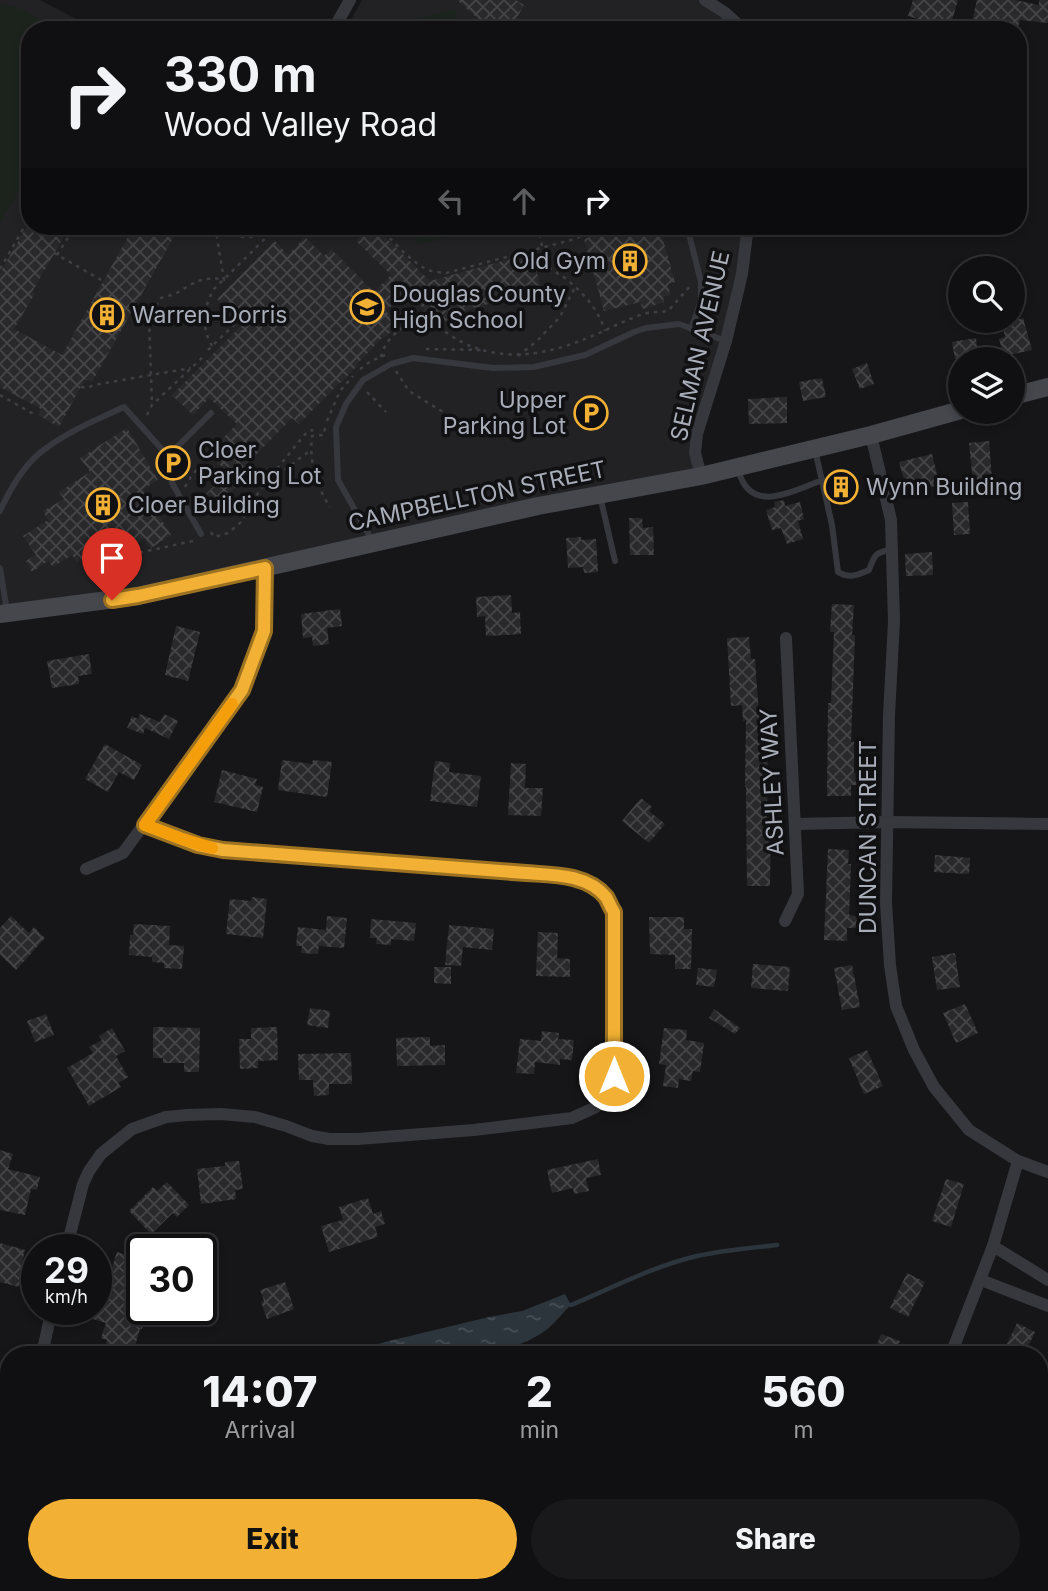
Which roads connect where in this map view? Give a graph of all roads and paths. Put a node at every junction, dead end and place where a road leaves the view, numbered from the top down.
1 (350, 0) edge
2 (705, 0) edge
3 (338, 21) edge
4 (734, 21) edge
5 (21, 233) edge
6 (74, 235) edge
7 (218, 235) edge
8 (231, 235) edge
9 (261, 235) edge
10 (268, 235) edge
11 (387, 235) edge
12 (540, 235) edge
13 (584, 235) edge
14 (689, 235) edge
15 (747, 235) edge
16 (543, 247) junction
17 (0, 269) edge
18 (223, 280) junction
19 (103, 281) dead end
20 (692, 284) dead end
21 (575, 287) junction
22 (156, 306) dead end
23 (151, 312) dead end
24 (239, 320) dead end
25 (432, 321) dead end
26 (424, 323) dead end
27 (691, 329) junction
28 (605, 331) junction
29 (726, 341) junction
30 (212, 346) junction
31 (423, 349) dead end
32 (208, 350) dead end
33 (482, 350) junction
34 (391, 353) dead end
35 (204, 355) dead end
36 (518, 356) junction
37 (381, 357) junction
38 (391, 364) junction
39 (191, 368) junction
40 (150, 375) junction
41 (82, 387) dead end
42 (1048, 387) edge
43 (367, 392) dead end
44 (1025, 393) edge
45 (0, 395) edge
46 (152, 405) junction
47 (386, 412) dead end
48 (211, 413) dead end
49 (948, 414) edge
50 (147, 415) dead end
51 (37, 416) dead end
52 (497, 427) dead end
53 (871, 435) junction
54 (312, 436) junction
55 (223, 442) dead end
56 (815, 448) junction
57 (312, 452) junction
58 (168, 456) junction
59 (738, 467) junction
60 (701, 476) junction
61 (823, 480) junction
62 (265, 485) junction
63 (186, 493) dead end
64 (600, 494) junction
65 (330, 507) dead end
66 (0, 512) edge
67 (209, 530) dead end
68 (199, 537) joint
69 (374, 543) junction
70 (892, 550) junction
71 (94, 553) dead end
72 (615, 561) dead end
73 (0, 568) edge
74 (265, 568) junction
75 (4, 613) edge
76 (786, 638) dead end
77 (888, 822) junction
78 (794, 824) junction
79 (1048, 824) edge
80 (145, 825) junction
81 (86, 869) dead end
82 (785, 921) dead end
83 (1018, 1161) junction
84 (1048, 1172) edge
85 (70, 1234) edge
86 (993, 1246) junction
87 (981, 1280) junction
88 (1048, 1280) edge
89 (1048, 1306) edge
90 (48, 1325) edge
91 (44, 1346) edge
92 (954, 1346) edge

1 - 3 street
2 - 4 street
5 - 17 path
6 - 19 path
7 - 18 path
8 - 9 path
10 - 18 path
11 - 16 path
12 - 16 path
13 - 16 path
14 - 27 lane
15 - 29 street, SELMAN AVENUE
16 - 21 path
18 - 22 path
18 - 30 path
20 - 28 path
21 - 28 path
21 - 36 path
23 - 40 path
24 - 30 path
25 - 33 path
26 - 37 path
27 - 29 lane
27 - 38 lane
28 - 36 path
29 - 60 street, SELMAN AVENUE
30 - 32 path
31 - 33 path
33 - 36 path
34 - 37 path
35 - 39 path
37 - 54 path
38 - 52 path
38 - 69 lane
39 - 40 path
39 - 46 path
40 - 41 path
40 - 46 path
42 - 44 main road
43 - 47 path
45 - 51 path
46 - 50 path
48 - 58 lane
49 - 53 main road, CAMPBELLTON STREET
53 - 56 main road, CAMPBELLTON STREET
53 - 70 street, DUNCAN STREET
54 - 57 path
54 - 62 path
55 - 63 path
56 - 59 main road, CAMPBELLTON STREET
56 - 61 lane
57 - 62 path
57 - 65 path
58 - 66 lane
58 - 68 lane
59 - 60 main road, CAMPBELLTON STREET
59 - 61 lane
60 - 64 main road, CAMPBELLTON STREET
61 - 70 lane
62 - 67 path
64 - 69 main road, CAMPBELLTON STREET
64 - 72 lane
68 - 71 path
69 - 74 main road, CAMPBELLTON STREET
70 - 77 street, DUNCAN STREET
73 - 75 lane
74 - 75 main road, CAMPBELLTON STREET
74 - 80 street
76 - 78 street, ASHLEY WAY
77 - 78 street
77 - 79 street
77 - 83 street, DUNCAN STREET
78 - 82 street, ASHLEY WAY
80 - 81 street
80 - 85 street
83 - 84 street, DUNCAN STREET
83 - 86 street
86 - 87 street
86 - 88 street
87 - 89 street
87 - 92 street
90 - 91 street

